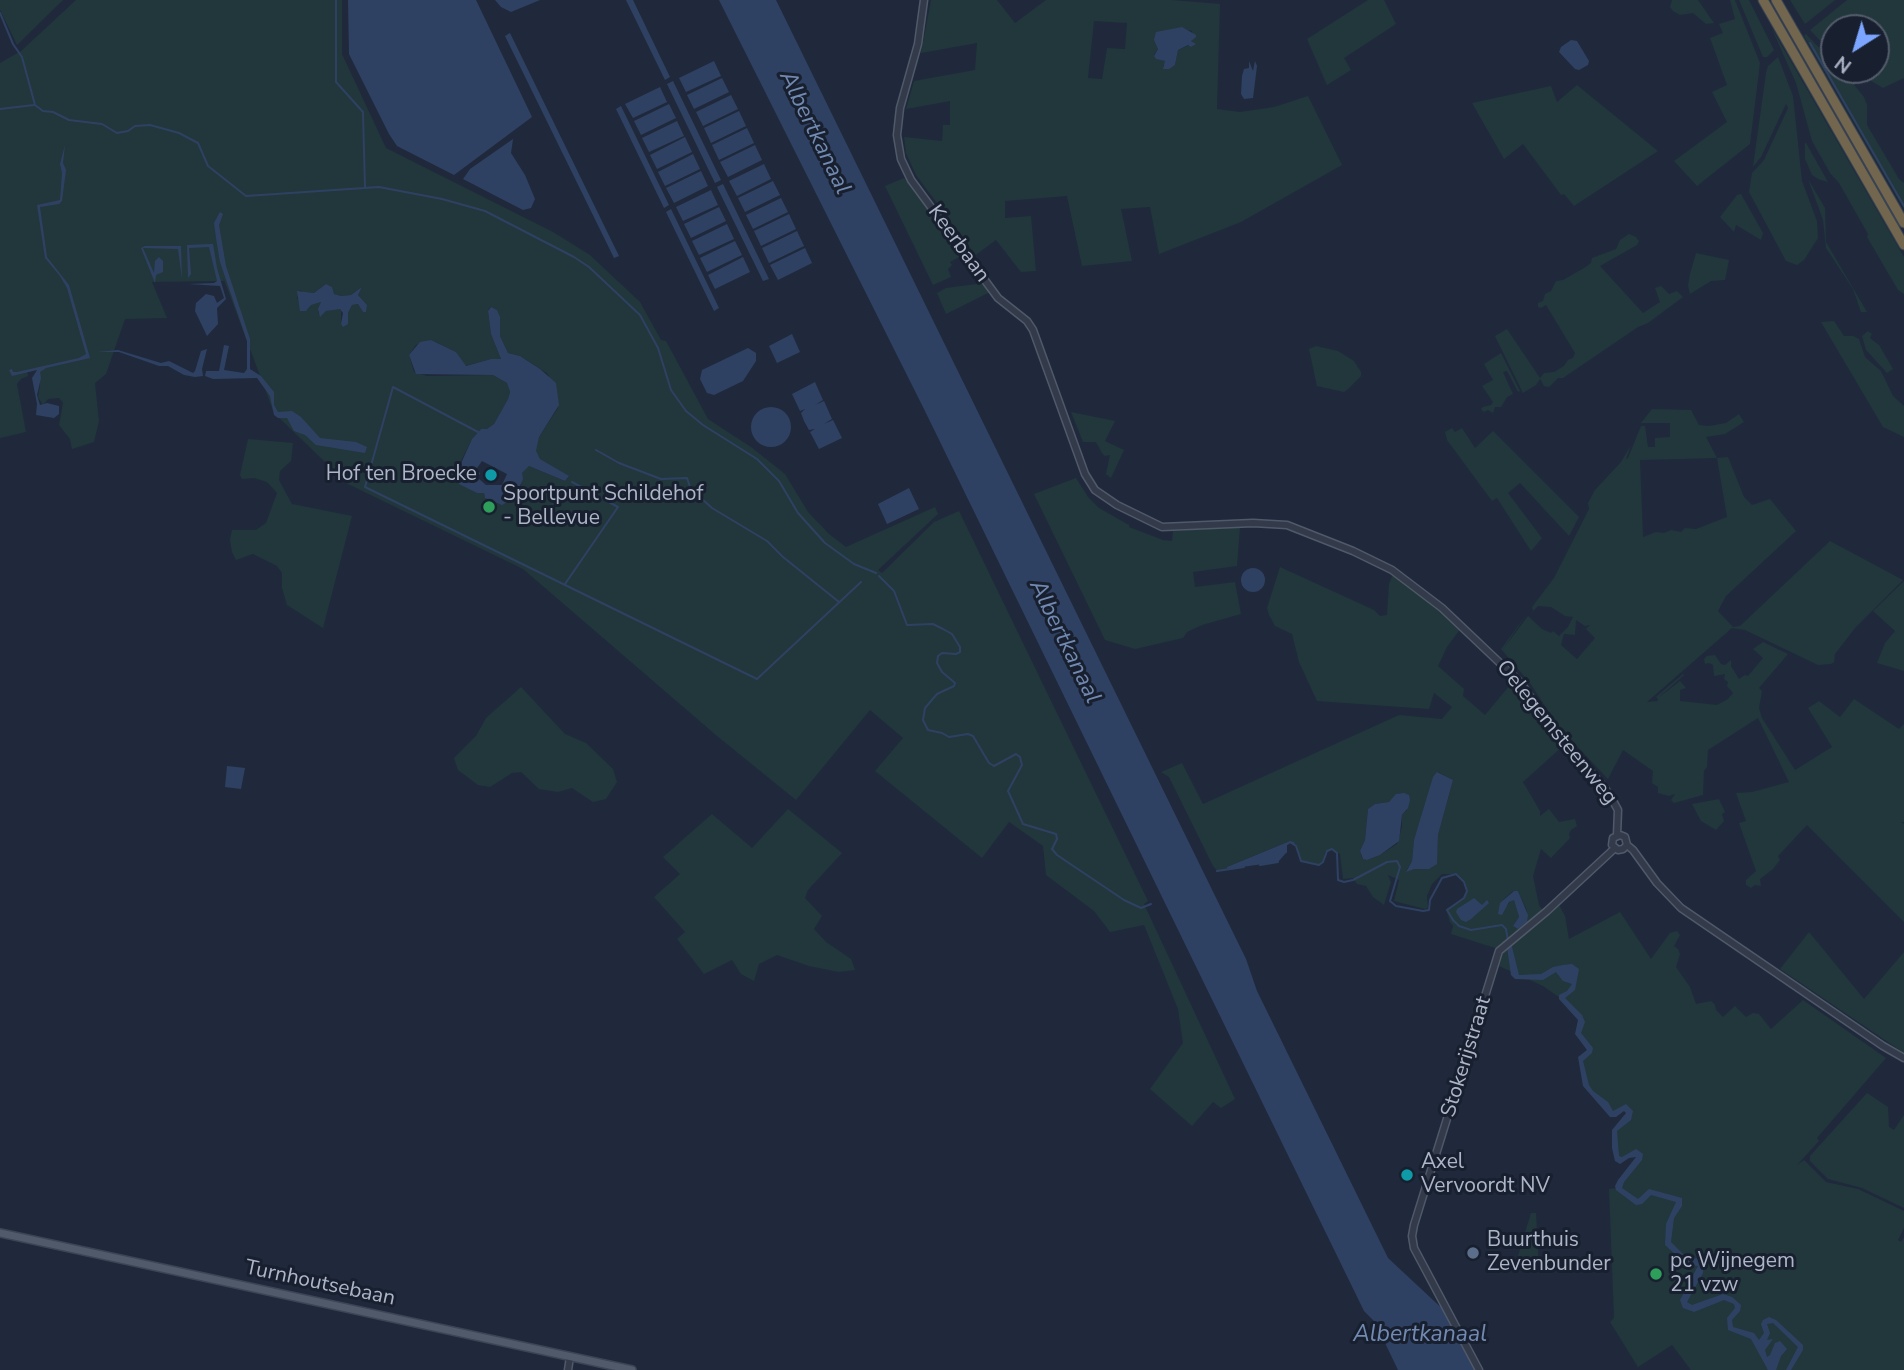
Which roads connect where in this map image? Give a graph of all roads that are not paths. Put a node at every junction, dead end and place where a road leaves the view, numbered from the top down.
1 (924, 0) edge
2 (1763, 0) edge
3 (1776, 0) edge
4 (1904, 223) edge
5 (1904, 245) edge
6 (1084, 471) joint
7 (1620, 835) junction
8 (1625, 847) junction
9 (1615, 848) junction
10 (1904, 1058) edge
11 (0, 1233) edge
12 (570, 1357) junction
13 (586, 1360) junction
14 (568, 1370) edge
15 (584, 1370) edge
16 (632, 1370) edge
17 (1479, 1370) edge

1 - 6 street, Keerbaan
2 - 5 highway
3 - 4 highway
6 - 7 street, Oelegemsteenweg
7 - 8 street
7 - 9 street
8 - 9 street
8 - 10 street
9 - 17 street, Stokerijstraat
11 - 12 main road, Turnhoutsebaan
12 - 13 main road, Turnhoutsebaan
12 - 14 street
13 - 15 street
13 - 16 main road, Turnhoutsebaan

